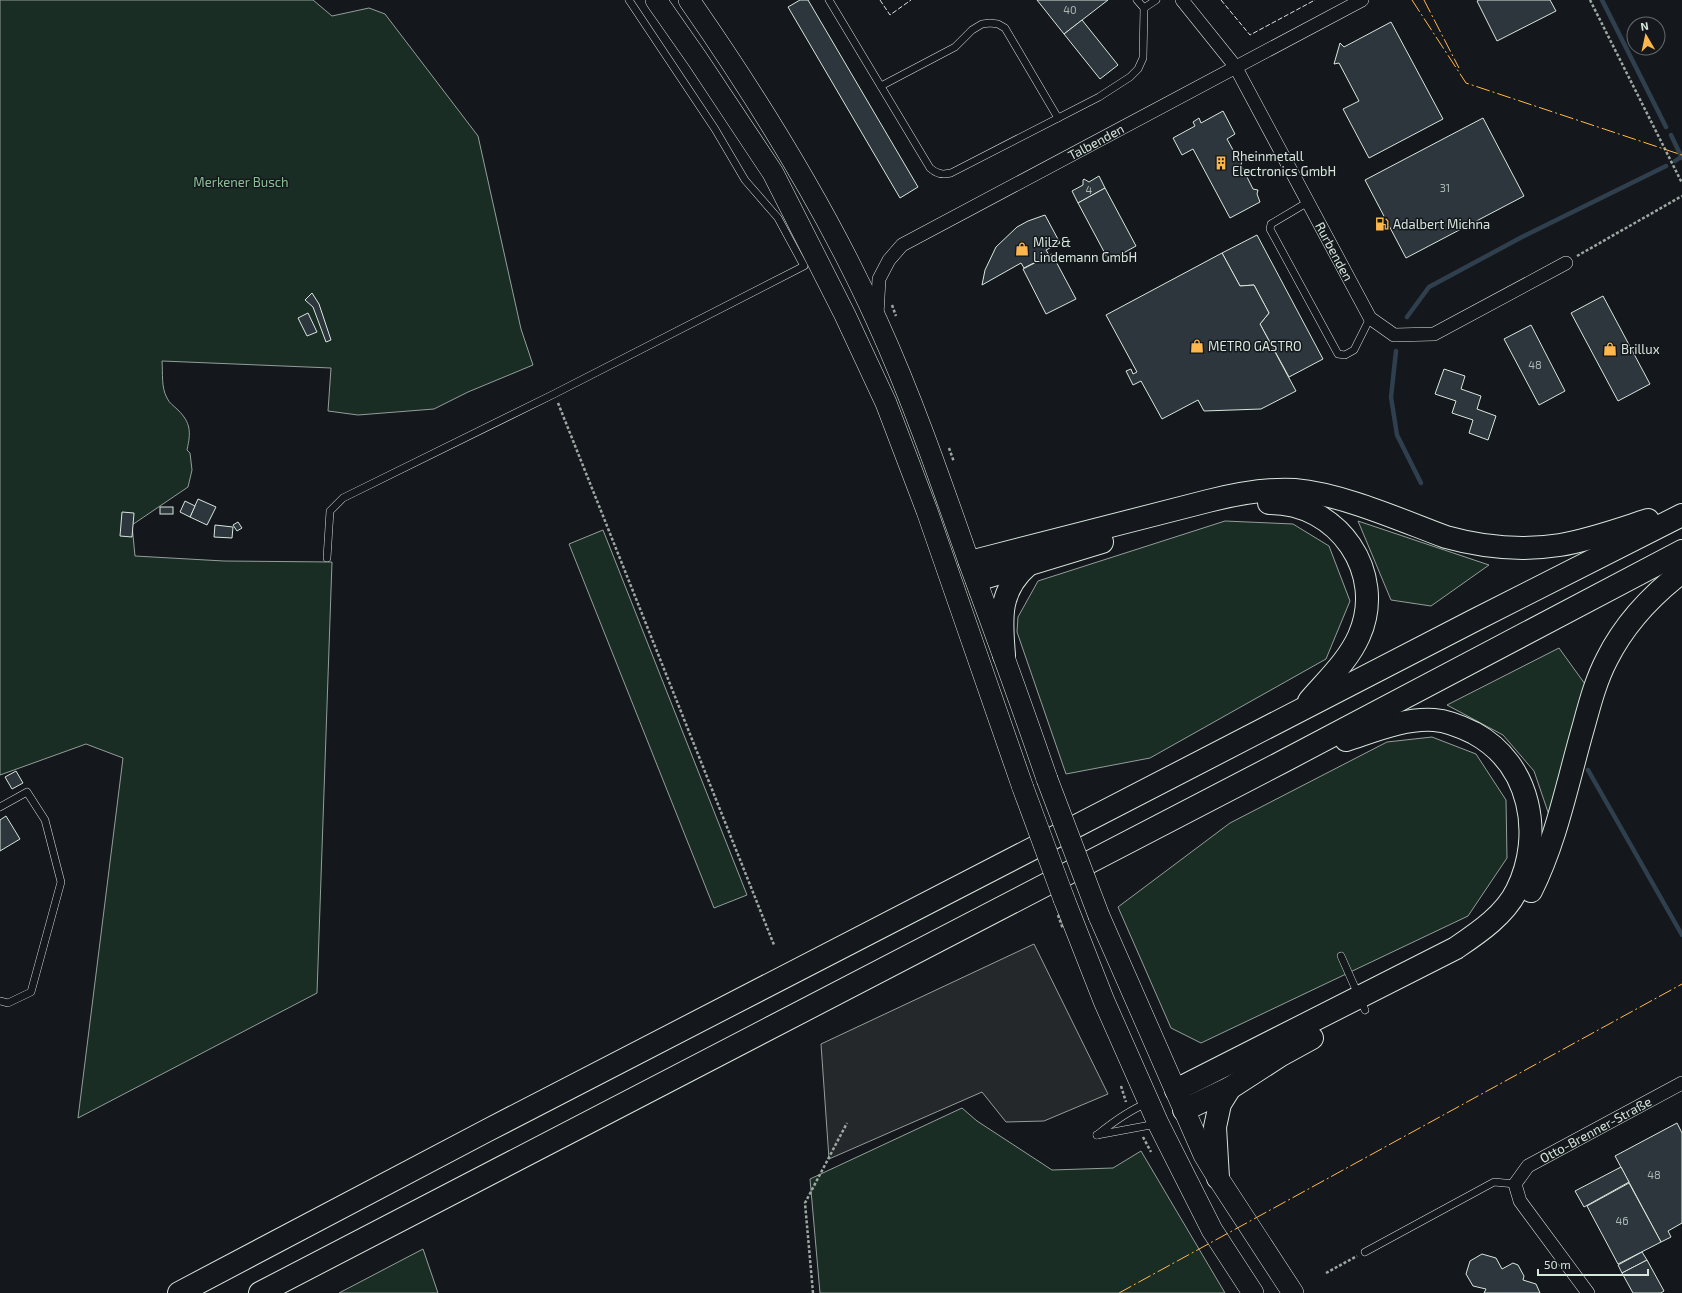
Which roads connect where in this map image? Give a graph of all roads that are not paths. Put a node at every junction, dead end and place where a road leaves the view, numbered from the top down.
1 (629, 0) edge
2 (656, 0) edge
3 (689, 0) edge
4 (829, 0) edge
5 (1137, 0) edge
6 (1156, 0) edge
7 (1182, 0) edge
8 (1362, 0) edge
9 (1144, 8) junction
10 (1235, 66) junction
11 (881, 86) junction
12 (1058, 118) junction
13 (1308, 202) junction
14 (1566, 263) road end
15 (1370, 318) junction
16 (886, 319) junction
17 (1682, 509) edge
18 (1682, 515) edge
19 (1682, 550) edge
20 (327, 558) dead end
21 (1028, 565) junction
22 (973, 571) junction
23 (1682, 572) edge
24 (952, 582) junction
25 (1004, 655) junction
26 (1300, 710) junction
27 (1284, 761) junction
28 (0, 807) edge
29 (1342, 956) dead end
30 (0, 1001) edge
31 (1363, 1003) junction
32 (1682, 1083) edge
33 (1230, 1088) junction
34 (1176, 1090) junction
35 (1148, 1102) junction
36 (1184, 1110) junction
37 (1158, 1123) junction
38 (1218, 1178) junction
39 (1515, 1184) junction
40 (1365, 1252) road end
41 (179, 1293) edge
42 (260, 1293) edge
43 (1253, 1293) edge
44 (1294, 1293) edge
45 (1588, 1293) edge

1 - 20 lane
2 - 24 main road
3 - 16 main road
4 - 11 lane
5 - 9 lane
6 - 9 lane
7 - 10 street, Rurbenden
8 - 10 street, Talbenden
9 - 12 lane
10 - 13 street, Rurbenden
10 - 16 street, Talbenden
11 - 12 lane
11 - 12 lane
13 - 15 street, Rurbenden
13 - 15 lane
14 - 15 street, Rurbenden
16 - 22 main road
17 - 22 highway
18 - 26 highway
19 - 27 highway
21 - 22 highway
21 - 25 highway
21 - 26 highway
22 - 24 main road
22 - 25 main road
23 - 31 highway
24 - 35 main road, bridge
25 - 34 main road, bridge
26 - 41 highway
27 - 31 highway
27 - 42 highway
28 - 30 lane
29 - 31 lane
31 - 33 highway
31 - 34 highway
32 - 39 street, Otto-Brenner-Straße
33 - 36 highway
33 - 38 highway
34 - 35 main road
34 - 36 main road
35 - 37 main road
35 - 37 lane
36 - 37 main road
36 - 38 main road
37 - 43 main road
38 - 44 main road
39 - 40 lane
39 - 45 street

